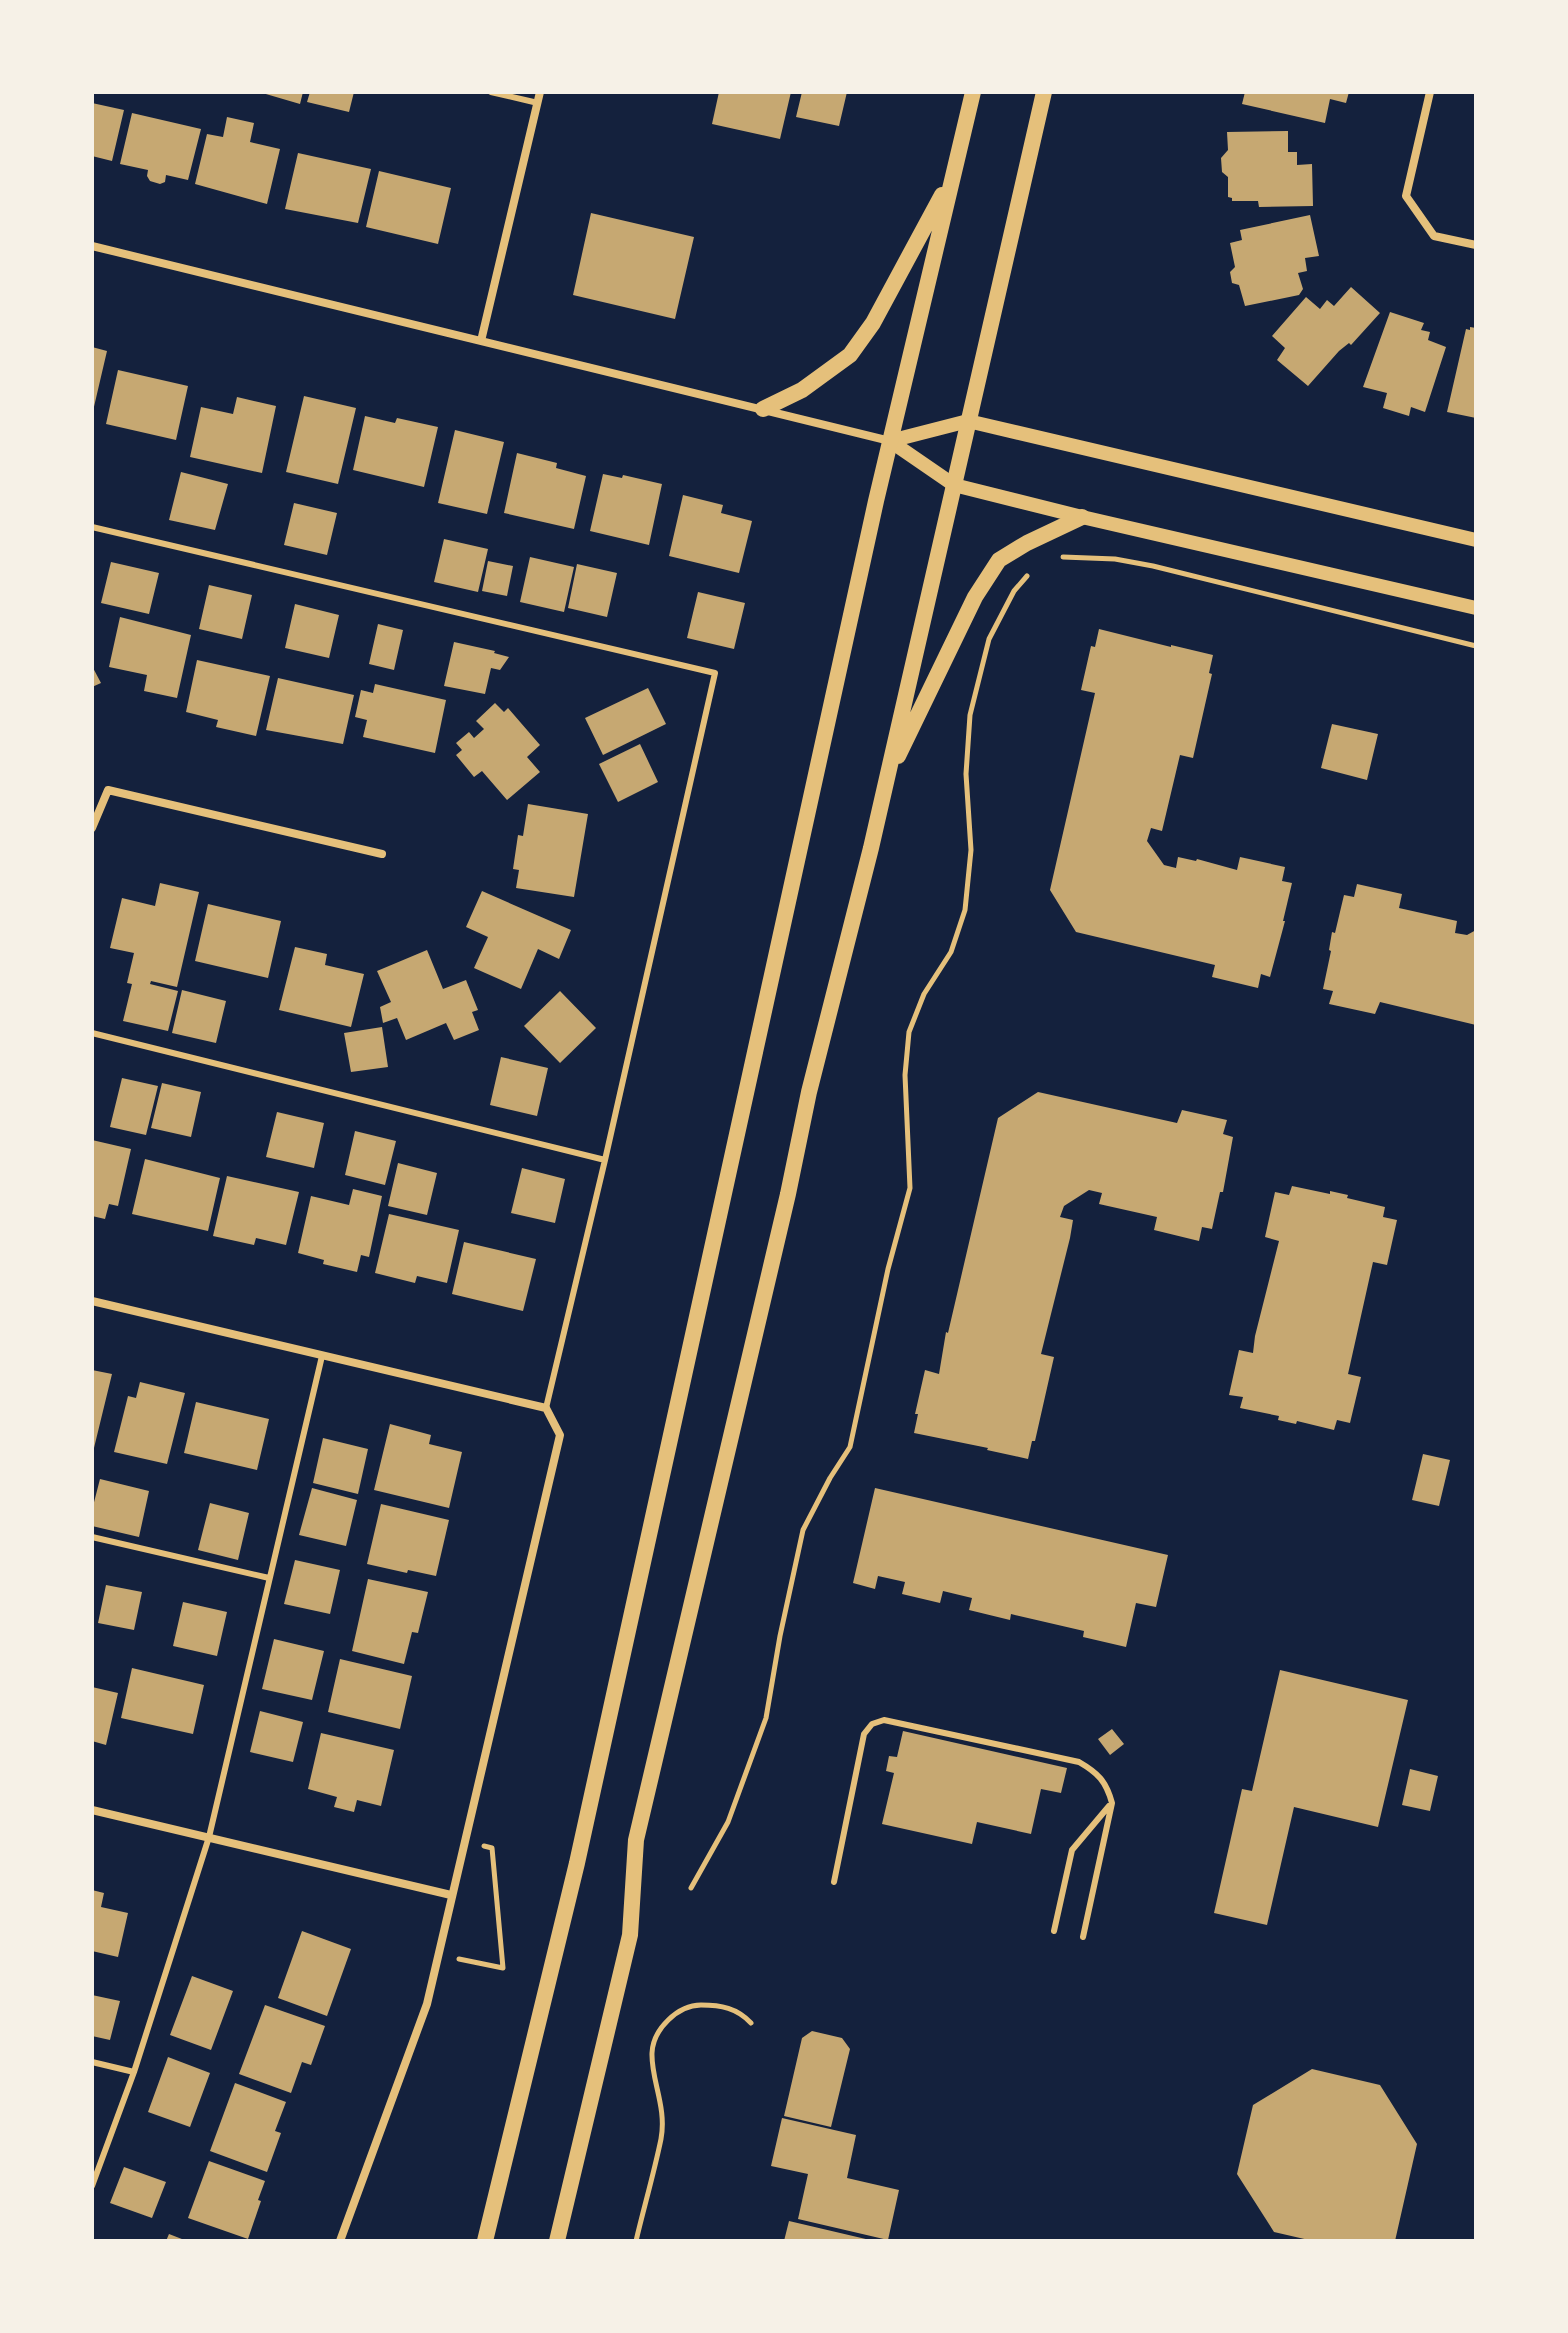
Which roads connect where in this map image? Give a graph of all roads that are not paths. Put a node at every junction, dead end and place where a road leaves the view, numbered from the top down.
1 (491, 92) edge
2 (540, 92) edge
3 (973, 92) edge
4 (1044, 92) edge
5 (1430, 92) edge
6 (538, 103) junction
7 (953, 176) junction
8 (1476, 245) edge
9 (92, 246) edge
10 (481, 341) junction
11 (763, 409) junction
12 (968, 421) junction
13 (890, 441) junction
14 (954, 485) junction
15 (1082, 517) junction
16 (92, 527) edge
17 (1476, 540) edge
18 (1476, 608) edge
19 (885, 783) junction
20 (92, 828) edge
21 (382, 854) dead end
22 (92, 1033) edge
23 (605, 1160) junction
24 (92, 1301) edge
25 (322, 1356) junction
26 (546, 1408) junction
27 (92, 1537) edge
28 (269, 1578) junction
29 (1112, 1803) junction
30 (92, 1810) edge
31 (209, 1837) junction
32 (834, 1882) dead end
33 (451, 1895) junction
34 (1054, 1931) dead end
35 (1083, 1937) dead end
36 (92, 2062) edge
37 (134, 2072) junction
38 (92, 2186) edge
39 (340, 2241) edge
40 (485, 2241) edge
41 (557, 2241) edge

1 - 6 lane
2 - 6 street
3 - 7 main road
4 - 12 main road
5 - 8 street
6 - 10 street
7 - 11 main road
7 - 13 main road
9 - 10 street
10 - 11 street
11 - 13 street
12 - 13 street
12 - 14 main road
12 - 17 street
13 - 14 street
13 - 40 main road
14 - 15 street
14 - 19 main road
15 - 18 street
15 - 19 main road
16 - 23 lane
19 - 41 main road
20 - 21 street
22 - 23 lane
23 - 26 lane
24 - 25 street
25 - 26 street
25 - 28 lane
26 - 33 street
27 - 28 lane
28 - 31 lane
29 - 32 lane
29 - 34 lane
29 - 35 lane
30 - 31 street
31 - 33 street
31 - 37 lane
33 - 39 street
36 - 37 lane
37 - 38 lane

